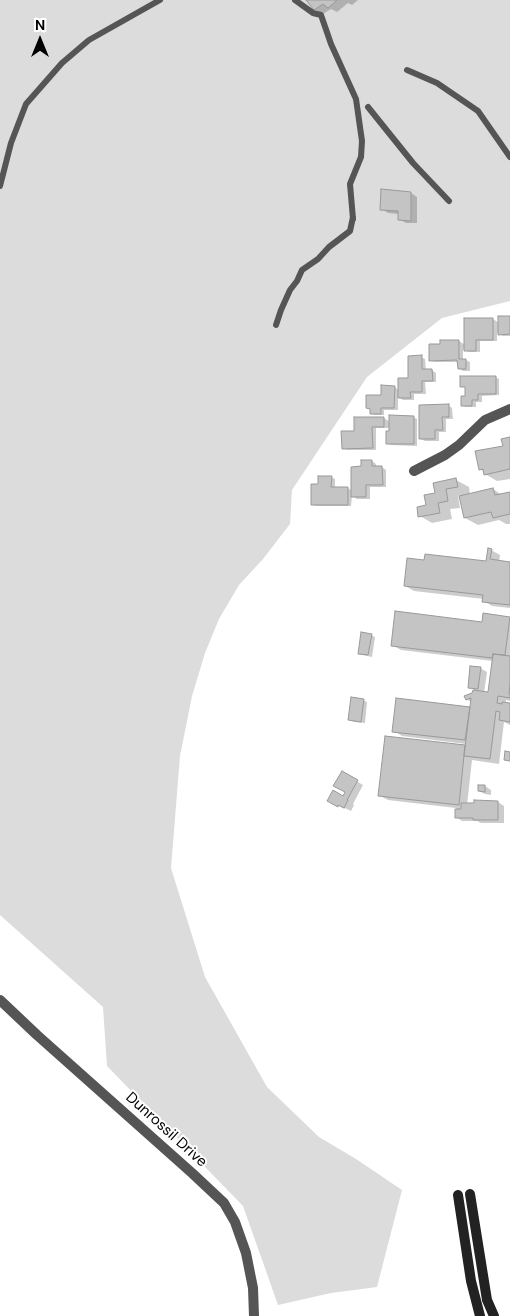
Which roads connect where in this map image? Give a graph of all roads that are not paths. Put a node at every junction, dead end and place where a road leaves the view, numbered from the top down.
1 (160, 0) edge
2 (295, 0) edge
3 (407, 70) dead end
4 (368, 107) dead end
5 (510, 157) edge
6 (0, 186) edge
7 (450, 201) dead end
8 (276, 325) dead end
9 (510, 409) edge
10 (414, 471) dead end
11 (0, 1000) edge
12 (470, 1194) dead end
13 (458, 1196) dead end
14 (254, 1316) edge
15 (480, 1316) edge
16 (494, 1316) edge

1 - 6 lane
2 - 8 lane
3 - 5 lane
4 - 7 lane
9 - 10 street
11 - 14 street, Dunrossil Drive
12 - 16 street
13 - 15 street

